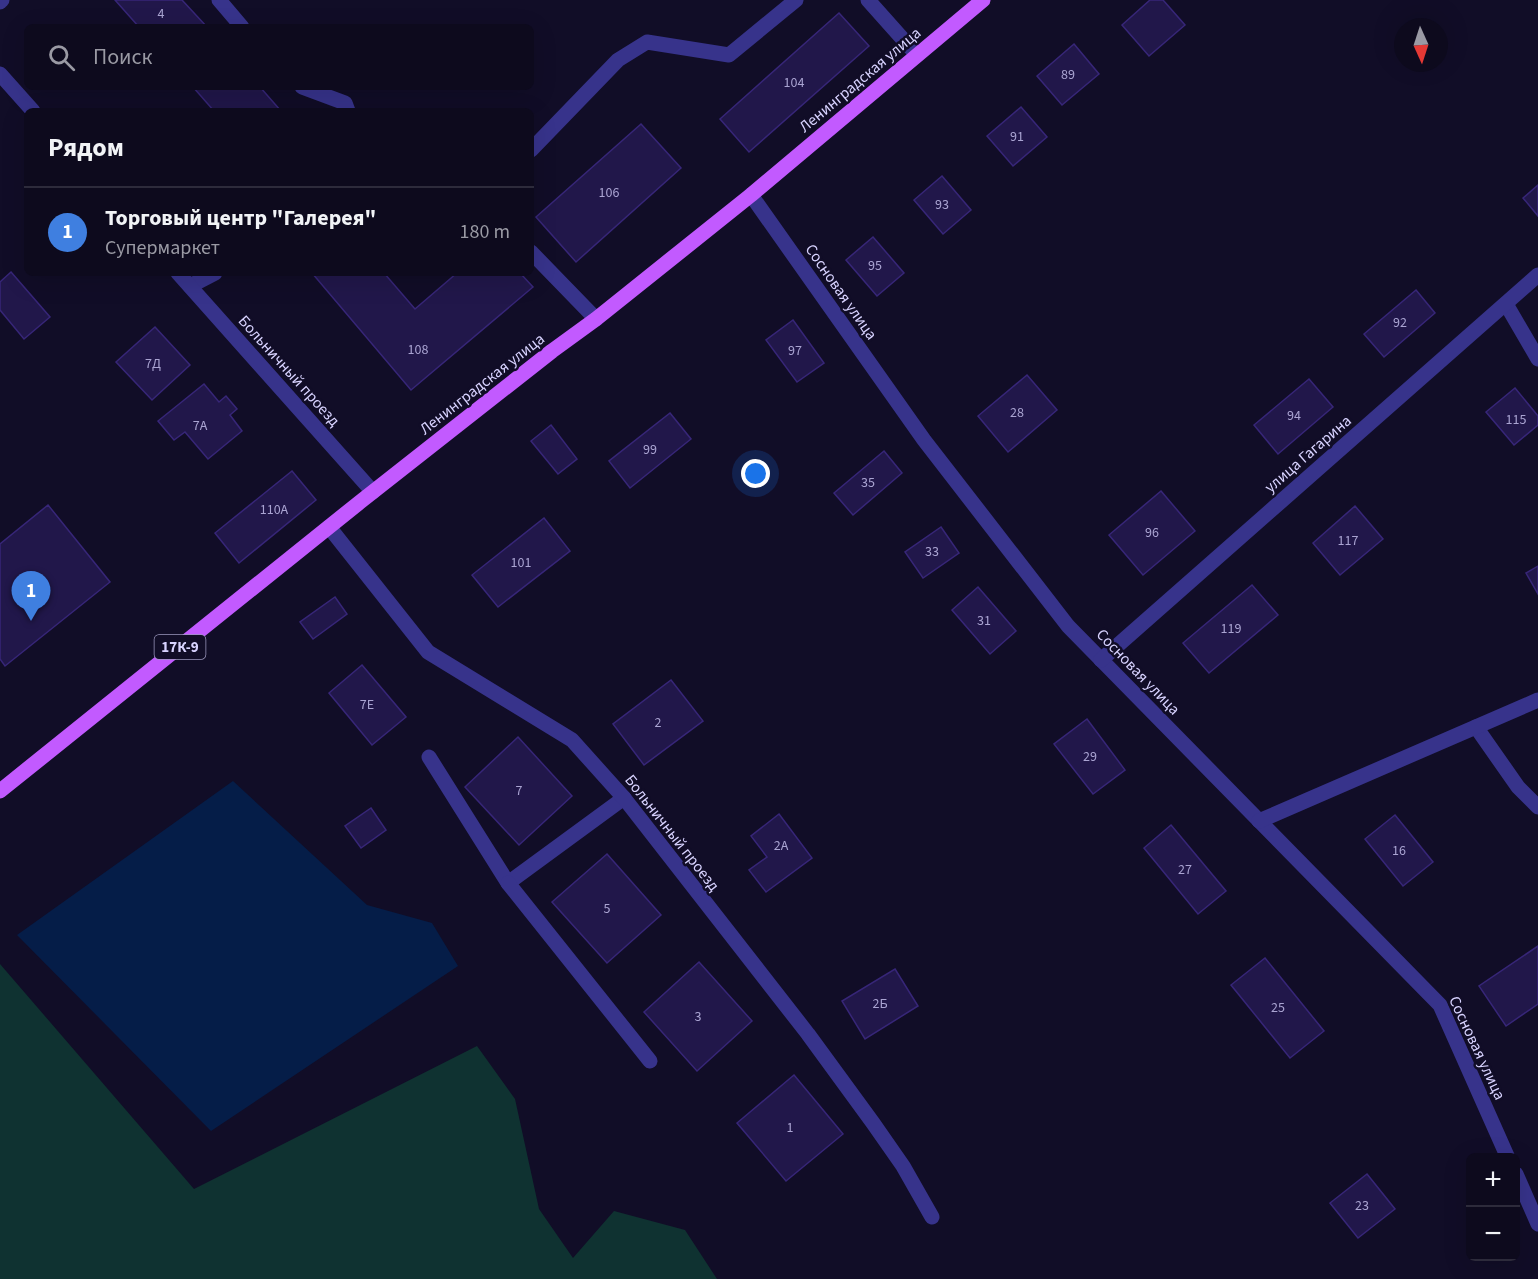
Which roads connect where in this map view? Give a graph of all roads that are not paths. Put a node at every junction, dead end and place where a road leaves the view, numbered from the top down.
1 (219, 0) edge
2 (796, 0) edge
3 (868, 0) edge
4 (983, 0) edge
5 (239, 24) edge
6 (918, 55) junction
7 (0, 74) edge
8 (310, 90) edge
9 (30, 108) edge
10 (347, 108) edge
11 (534, 147) edge
12 (751, 195) junction
13 (534, 255) edge
14 (1538, 275) edge
15 (181, 276) edge
16 (209, 276) edge
17 (190, 286) junction
18 (1506, 304) junction
19 (596, 319) junction
20 (1538, 359) edge
21 (373, 492) junction
22 (329, 527) junction
23 (1101, 660) junction
24 (1538, 700) edge
25 (1476, 727) junction
26 (429, 757) dead end
27 (0, 791) edge
28 (624, 798) junction
29 (1538, 807) edge
30 (1259, 821) junction
31 (508, 883) junction
32 (650, 1061) dead end
33 (1506, 1153) edge
34 (1520, 1185) edge
35 (932, 1217) dead end
36 (1538, 1224) edge

1 - 5 street
2 - 11 street
3 - 6 street
4 - 6 main road, Ленинградская улица
6 - 12 main road, Ленинградская улица
7 - 9 street
8 - 10 street
12 - 19 main road, Ленинградская улица
12 - 23 street, Сосновая улица
13 - 19 street
14 - 18 street, улица Гагарина
15 - 17 street, Больничный проезд
16 - 17 street
17 - 21 street, Больничный проезд
18 - 20 street
18 - 23 street, улица Гагарина
19 - 21 main road, Ленинградская улица
21 - 22 main road, Ленинградская улица / 17К-9
22 - 27 main road, Ленинградская улица / 17К-9
22 - 28 street, Больничный проезд
23 - 30 street, Сосновая улица
24 - 25 street
25 - 29 street
25 - 30 street
26 - 31 street
28 - 31 street
28 - 35 street, Больничный проезд
30 - 33 street, Сосновая улица
31 - 32 street
34 - 36 street

